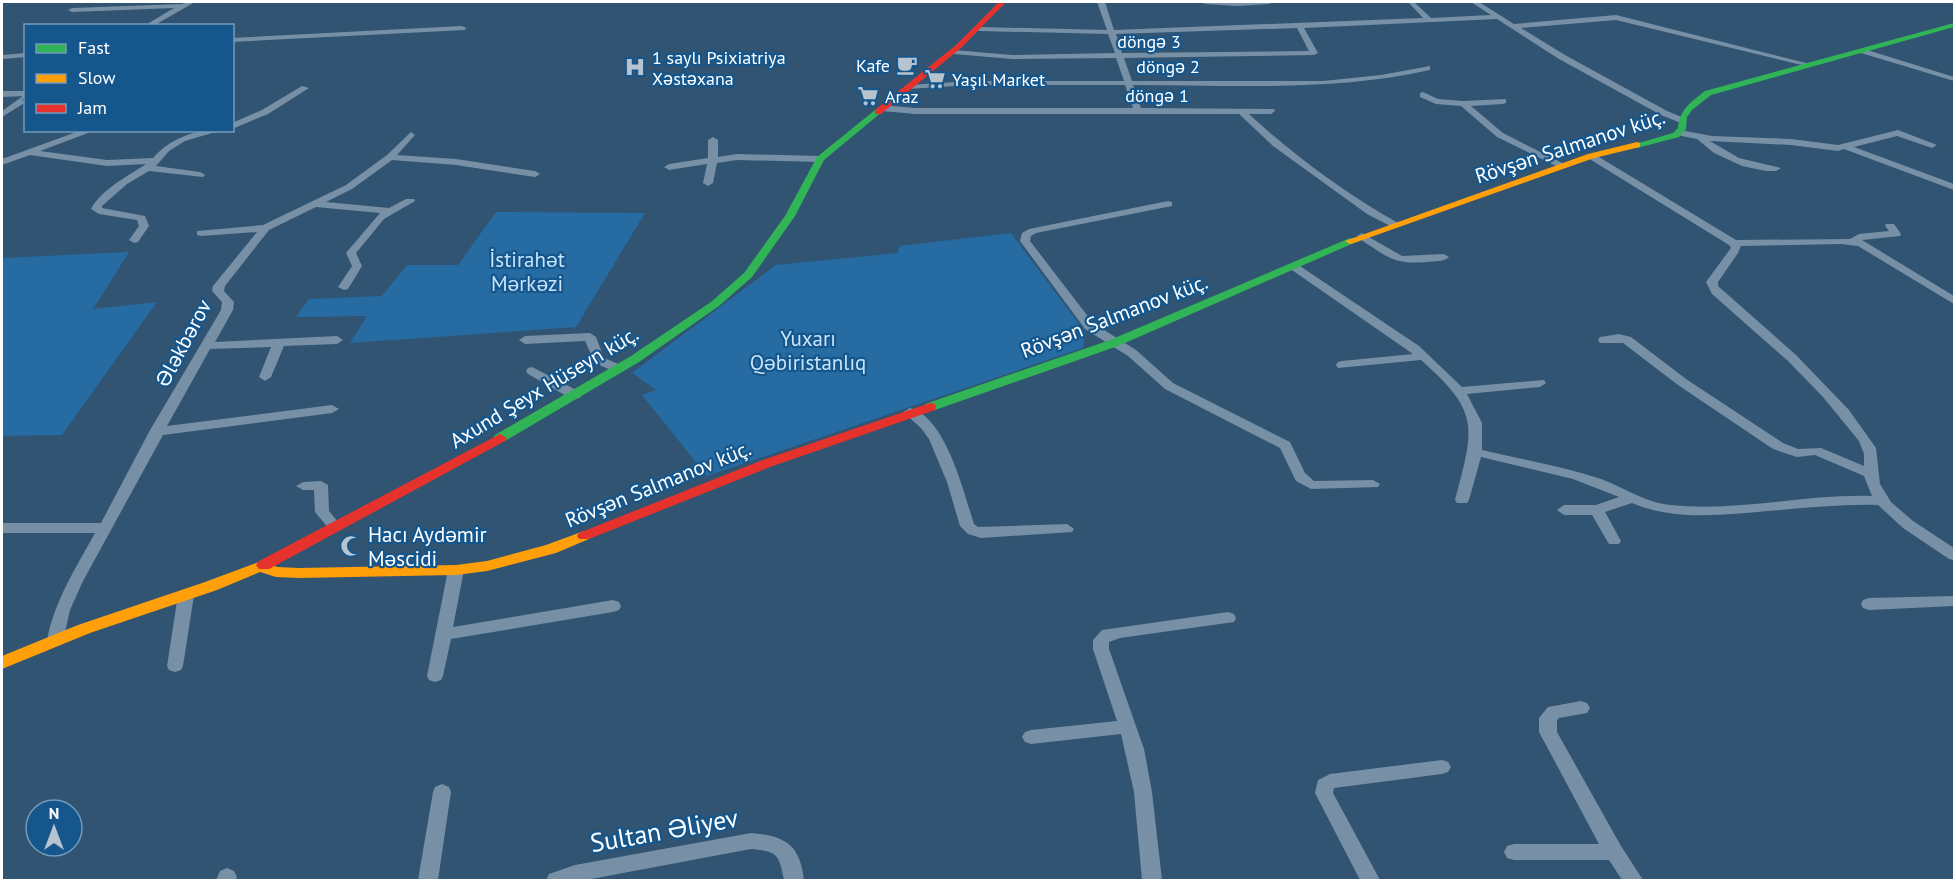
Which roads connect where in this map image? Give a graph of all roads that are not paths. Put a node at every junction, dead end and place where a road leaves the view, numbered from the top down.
1 (191, 2) edge
2 (1002, 2) edge
3 (1101, 2) edge
4 (1205, 2) edge
5 (1269, 2) edge
6 (1411, 2) edge
7 (1475, 2) edge
8 (182, 6) junction
9 (72, 10) dead end
10 (1498, 17) junction
11 (1429, 20) junction
12 (150, 24) edge
13 (1954, 25) edge
14 (1514, 26) junction
15 (1300, 27) junction
16 (462, 28) dead end
17 (979, 29) junction
18 (1110, 32) junction
19 (234, 40) edge
20 (1864, 51) junction
21 (954, 52) junction
22 (24, 55) edge
23 (2, 57) edge
24 (1119, 57) junction
25 (1806, 64) junction
26 (1427, 68) dead end
27 (1954, 79) edge
28 (1128, 83) junction
29 (908, 87) junction
30 (305, 88) dead end
31 (24, 93) edge
32 (2, 94) edge
33 (1423, 95) dead end
34 (24, 99) edge
35 (1503, 101) dead end
36 (1463, 104) junction
37 (882, 108) junction
38 (1138, 111) junction
39 (1241, 111) junction
40 (1271, 111) dead end
41 (2, 115) edge
42 (234, 125) edge
43 (1681, 126) junction
44 (87, 132) edge
45 (210, 132) edge
46 (411, 135) dead end
47 (1699, 138) junction
48 (713, 140) dead end
49 (1932, 146) dead end
50 (1846, 147) junction
51 (32, 153) junction
52 (1591, 156) junction
53 (390, 157) junction
54 (713, 159) junction
55 (820, 159) junction
56 (2, 162) edge
57 (152, 164) junction
58 (669, 166) dead end
59 (1563, 166) junction
60 (1776, 168) dead end
61 (535, 174) dead end
62 (200, 175) dead end
63 (708, 183) dead end
64 (1954, 187) edge
65 (410, 201) dead end
66 (316, 204) junction
67 (1168, 204) dead end
68 (390, 211) junction
69 (1394, 225) junction
70 (1890, 226) dead end
71 (265, 228) junction
72 (201, 233) dead end
73 (1362, 237) junction
74 (134, 240) dead end
75 (1852, 242) junction
76 (1734, 243) junction
77 (1444, 257) dead end
78 (1293, 266) junction
79 (344, 286) dead end
80 (1939, 291) junction
81 (1954, 291) edge
82 (1954, 301) edge
83 (337, 340) dead end
84 (525, 340) dead end
85 (1604, 340) dead end
86 (279, 343) junction
87 (1114, 343) junction
88 (206, 346) junction
89 (1424, 356) junction
90 (1341, 365) dead end
91 (619, 369) junction
92 (532, 371) dead end
93 (265, 377) dead end
94 (1540, 382) dead end
95 (1456, 391) junction
96 (575, 395) junction
97 (332, 409) dead end
98 (910, 412) junction
99 (156, 432) junction
100 (1475, 452) junction
101 (1872, 474) junction
102 (1373, 484) dead end
103 (303, 486) dead end
104 (1632, 498) junction
105 (1462, 500) dead end
106 (1882, 501) junction
107 (1564, 510) dead end
108 (1597, 510) junction
109 (335, 527) junction
110 (2, 528) edge
111 (106, 528) junction
112 (1066, 529) dead end
113 (1614, 542) dead end
114 (1954, 555) edge
115 (260, 567) junction
116 (456, 570) junction
117 (186, 595) junction
118 (1954, 601) edge
119 (1869, 604) dead end
120 (612, 606) dead end
121 (1228, 618) dead end
122 (443, 634) junction
123 (55, 641) junction
124 (2, 663) edge
125 (175, 666) dead end
126 (435, 676) dead end
127 (1581, 708) dead end
128 (1126, 727) junction
129 (1031, 737) dead end
130 (1442, 768) dead end
131 (442, 792) dead end
132 (1514, 852) dead end
133 (1614, 852) junction
134 (428, 880) edge
135 (556, 880) edge
136 (794, 880) edge
137 (1152, 880) edge
138 (1370, 880) edge
139 (1634, 880) edge

1 - 8 street
2 - 17 street, Axund Şeyx Hüseyn küç.
3 - 18 street
4 - 5 street
6 - 11 street
7 - 10 street
8 - 9 street
8 - 12 street
10 - 11 street
10 - 14 street
11 - 15 street
13 - 20 street, Rövşən Salmanov küç.
14 - 25 street
14 - 43 street
15 - 18 street
15 - 24 street, döngə 3
16 - 19 street
17 - 18 street
17 - 21 street, Axund Şeyx Hüseyn küç.
18 - 24 street
20 - 25 street, Rövşən Salmanov küç.
20 - 27 street
21 - 24 street, döngə 3
21 - 29 street, Axund Şeyx Hüseyn küç.
22 - 23 street
24 - 28 street
25 - 43 street, Rövşən Salmanov küç.
26 - 28 street, döngə 2
28 - 29 street, döngə 2
28 - 38 street
29 - 37 street, Axund Şeyx Hüseyn küç.
30 - 42 street
31 - 32 street
33 - 36 street
34 - 41 street
35 - 36 street
36 - 59 street
37 - 38 street, döngə 1
37 - 55 street, Axund Şeyx Hüseyn küç.
38 - 39 street, döngə 1
39 - 40 street, döngə 1
39 - 69 street
43 - 47 street
43 - 52 street, Rövşən Salmanov küç.
44 - 51 street
45 - 57 street
46 - 53 street, Ələkbərov
47 - 50 street
47 - 60 street
48 - 54 street
49 - 50 street
50 - 64 street
51 - 56 street
51 - 57 street
52 - 59 street, Rövşən Salmanov küç.
52 - 76 street
53 - 61 street
53 - 66 street, Ələkbərov
54 - 55 street
54 - 58 street
54 - 63 street
55 - 91 street, Axund Şeyx Hüseyn küç.
57 - 62 street
57 - 74 street
59 - 69 street, Rövşən Salmanov küç.
65 - 68 street
66 - 68 street
66 - 71 street, Ələkbərov
67 - 87 street
68 - 79 street
69 - 73 street, Rövşən Salmanov küç.
70 - 75 street
71 - 72 street
71 - 88 street, Ələkbərov
73 - 77 street
73 - 78 street, Rövşən Salmanov küç.
75 - 76 street
75 - 80 street
76 - 101 street
78 - 87 street, Rövşən Salmanov küç.
78 - 89 street
80 - 81 street
80 - 82 street
83 - 86 street
84 - 91 street
85 - 101 street
86 - 88 street
86 - 93 street
87 - 98 street, Rövşən Salmanov küç.
87 - 102 street
88 - 99 street, Ələkbərov
89 - 90 street
89 - 95 street
91 - 96 street, Axund Şeyx Hüseyn küç.
92 - 96 street
94 - 95 street
95 - 100 street
96 - 109 street, Axund Şeyx Hüseyn küç.
97 - 99 street
98 - 112 street
98 - 116 street, Rövşən Salmanov küç.
99 - 111 street, Ələkbərov
100 - 104 street
100 - 105 street
101 - 106 street
103 - 109 street
104 - 106 street
104 - 108 street
106 - 114 street
107 - 108 street
108 - 113 street
109 - 115 street, Axund Şeyx Hüseyn küç.
110 - 111 street
111 - 123 street, Ələkbərov
115 - 116 street, Rövşən Salmanov küç.
115 - 117 street, Axund Şeyx Hüseyn küç.
116 - 122 street
117 - 123 street, Axund Şeyx Hüseyn küç.
117 - 125 street
118 - 119 street
120 - 122 street
121 - 128 street
122 - 126 street
123 - 124 street, Axund Şeyx Hüseyn küç.
127 - 133 street
128 - 129 street
128 - 137 street
130 - 138 street
131 - 134 street
132 - 133 street
133 - 139 street
135 - 136 street, Sultan Əliyev

